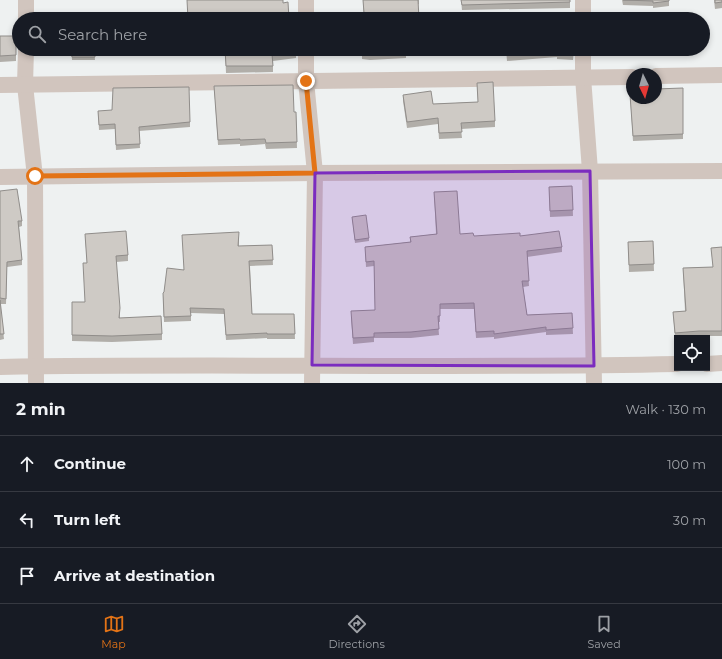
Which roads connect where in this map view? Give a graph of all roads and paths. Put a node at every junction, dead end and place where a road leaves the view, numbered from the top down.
1 (26, 0) edge
2 (306, 0) edge
3 (584, 0) edge
4 (26, 12) edge
5 (306, 12) edge
6 (583, 12) edge
7 (26, 56) edge
8 (306, 56) edge
9 (583, 56) edge
10 (722, 75) edge
11 (662, 76) edge
12 (583, 77) junction
13 (626, 77) edge
14 (306, 81) junction
15 (0, 85) edge
16 (25, 85) junction
17 (590, 171) junction
18 (722, 171) edge
19 (315, 173) junction
20 (35, 176) junction
21 (0, 177) edge
22 (722, 363) edge
23 (674, 364) edge
24 (710, 364) edge
25 (312, 365) junction
26 (36, 366) junction
27 (594, 366) junction
28 (0, 367) edge
29 (36, 383) edge
30 (312, 383) edge
31 (594, 383) edge

1 - 4 street
2 - 5 street
3 - 6 street
7 - 16 street
8 - 14 street
9 - 12 street
10 - 11 street
12 - 13 street
12 - 14 street
12 - 17 street
14 - 16 street
14 - 19 street
15 - 16 street
16 - 20 street
17 - 18 street
17 - 19 street
17 - 27 street
19 - 20 street
19 - 25 street
20 - 21 street
20 - 26 street
22 - 24 street
23 - 27 street
25 - 26 street
25 - 27 street
25 - 30 street
26 - 28 street
26 - 29 street
27 - 31 street

